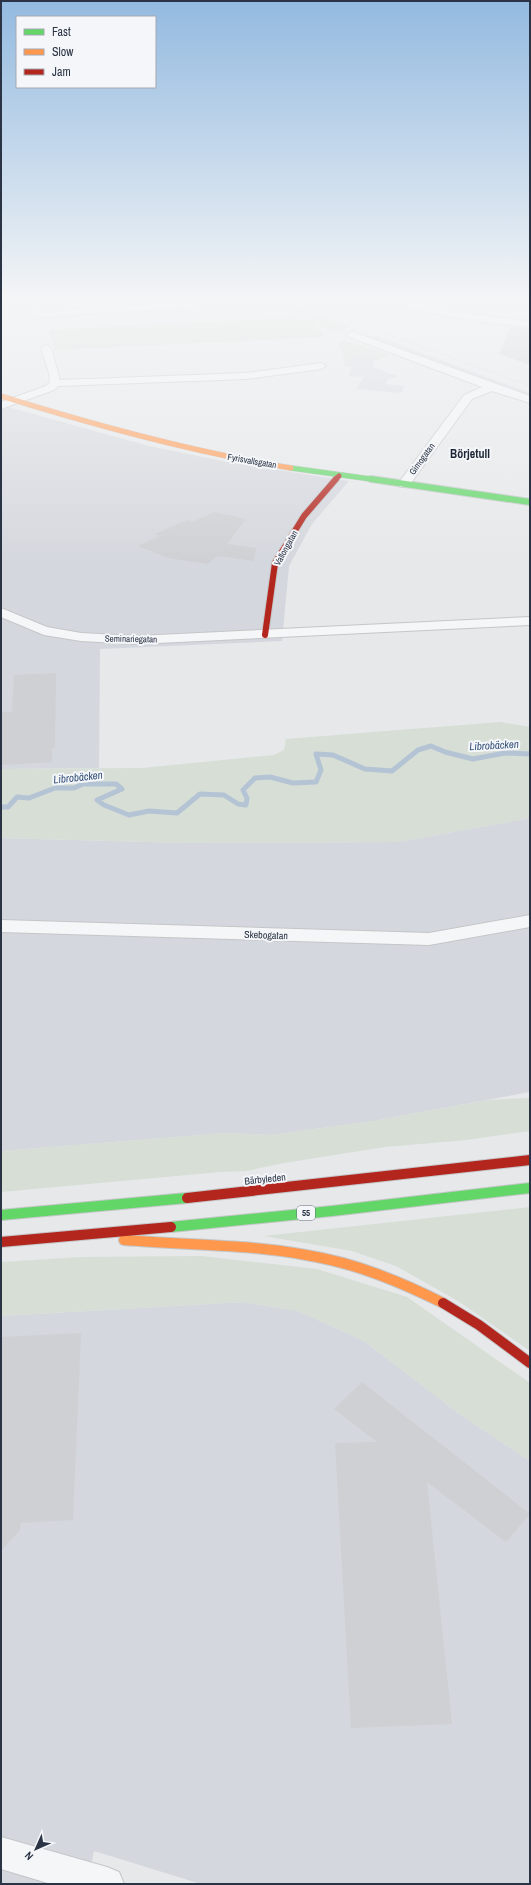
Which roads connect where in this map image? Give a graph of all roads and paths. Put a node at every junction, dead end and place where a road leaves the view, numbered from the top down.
1 (50, 388) edge
2 (490, 388) edge
3 (495, 388) edge
4 (1, 396) edge
5 (530, 400) edge
6 (15, 401) junction
7 (1, 406) edge
8 (339, 476) junction
9 (404, 484) junction
10 (509, 498) junction
11 (530, 498) edge
12 (530, 502) edge
13 (1, 612) edge
14 (530, 621) edge
15 (265, 635) junction
16 (530, 921) edge
17 (1, 926) edge
18 (530, 1160) edge
19 (530, 1188) edge
20 (1, 1215) edge
21 (83, 1235) junction
22 (1, 1242) edge
23 (530, 1364) edge
24 (1, 1853) edge
25 (107, 1884) edge

1 - 6 street
2 - 9 street, Gimogatan
3 - 5 street
4 - 6 street, Fyrisvallsgatan
6 - 7 street
6 - 8 street, Fyrisvallsgatan
8 - 9 street, Fyrisvallsgatan
8 - 15 street, Vallongatan
9 - 10 street, Fyrisvallsgatan
10 - 11 street, Fyrisvallsgatan
10 - 12 street, Fyrisvallsgatan
13 - 15 street, Seminariegatan
14 - 15 street, Seminariegatan
16 - 17 street, Skebogatan
18 - 20 street, Bärbyleden
19 - 21 street, 55
21 - 22 street, 55
21 - 23 street
24 - 25 street

